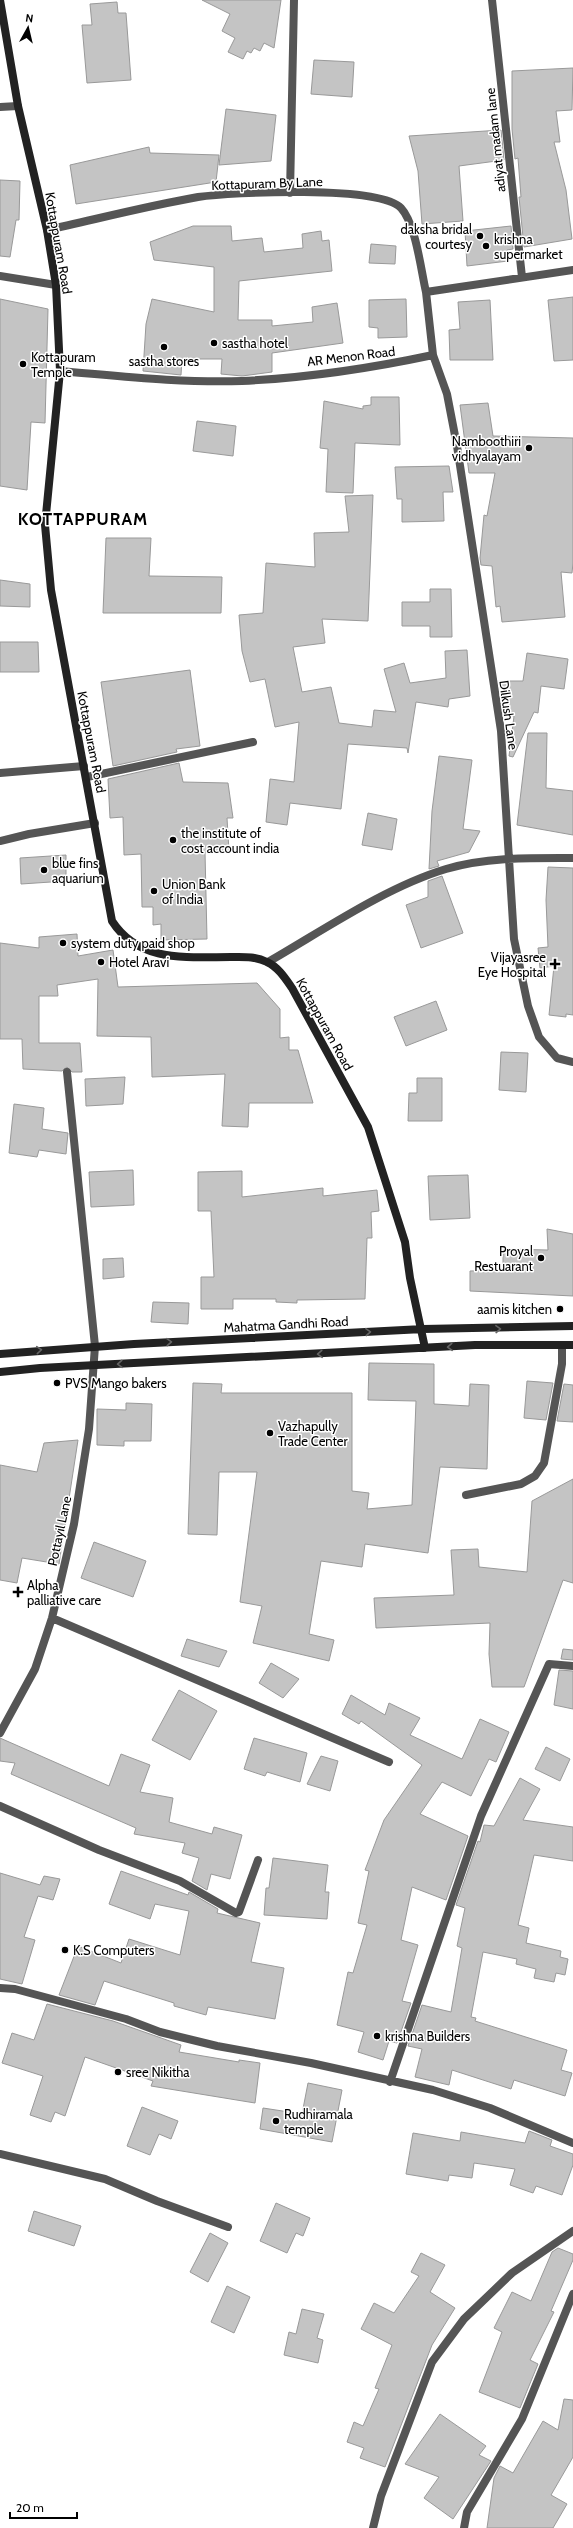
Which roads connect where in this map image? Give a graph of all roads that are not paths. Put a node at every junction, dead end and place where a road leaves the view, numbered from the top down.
1 (0, 0) edge
2 (294, 0) edge
3 (492, 0) edge
4 (18, 106) junction
5 (0, 107) edge
6 (290, 193) junction
7 (47, 230) junction
8 (573, 270) edge
9 (0, 276) edge
10 (522, 277) junction
11 (56, 284) junction
12 (426, 292) junction
13 (434, 355) junction
14 (60, 371) junction
15 (253, 742) dead end
16 (84, 766) junction
17 (0, 774) edge
18 (86, 778) junction
19 (95, 823) junction
20 (0, 841) edge
21 (508, 858) junction
22 (573, 858) edge
23 (268, 962) junction
24 (573, 1062) edge
25 (67, 1072) dead end
26 (573, 1326) edge
27 (423, 1329) junction
28 (562, 1345) junction
29 (573, 1345) edge
30 (95, 1346) junction
31 (425, 1348) junction
32 (0, 1354) edge
33 (93, 1365) junction
34 (0, 1372) edge
35 (466, 1495) dead end
36 (52, 1618) junction
37 (573, 1666) edge
38 (0, 1733) edge
39 (389, 1762) dead end
40 (0, 1806) edge
41 (258, 1860) dead end
42 (0, 1988) edge
43 (390, 2082) junction
44 (573, 2143) edge
45 (0, 2154) edge
46 (228, 2227) dead end
47 (573, 2231) edge
48 (573, 2294) edge
49 (374, 2528) edge
50 (464, 2528) edge

1 - 4 street, Kottappuram Road
2 - 6 street
3 - 10 street, adiyat madam lane
4 - 5 street
4 - 7 street, Kottappuram Road
6 - 7 street, Kottapuram By Lane
6 - 12 street, Kottapuram By Lane
7 - 11 street, Kottappuram Road
8 - 10 street
9 - 11 street
10 - 12 street
11 - 14 street, Kottappuram Road
12 - 13 street
13 - 14 street, AR Menon Road
13 - 21 street, Dilkush Lane
14 - 16 street, Kottappuram Road
15 - 18 street
16 - 17 street
16 - 18 street, Kottappuram Road
18 - 19 street, Kottappuram Road
19 - 20 street
19 - 23 street, Kottappuram Road
21 - 22 street
21 - 23 street
21 - 24 street, Dilkush Lane
23 - 27 street, Kottappuram Road
25 - 30 street, Pottayil Lane
27 -> 26 street, Mahatma Gandhi Road
30 -> 27 street, Mahatma Gandhi Road
27 - 31 street, Kottappuram Road
28 - 29 street
28 -> 31 street
28 - 35 street
32 -> 30 street, Mahatma Gandhi Road
30 - 33 street, Pottayil Lane
31 -> 33 street
33 - 34 street
33 - 36 street, Pottayil Lane
36 - 38 street, Pottayil Lane
36 - 39 street
37 - 43 street
40 - 41 street
42 - 43 street
43 - 44 street
45 - 46 street
47 - 49 street
48 - 50 street

